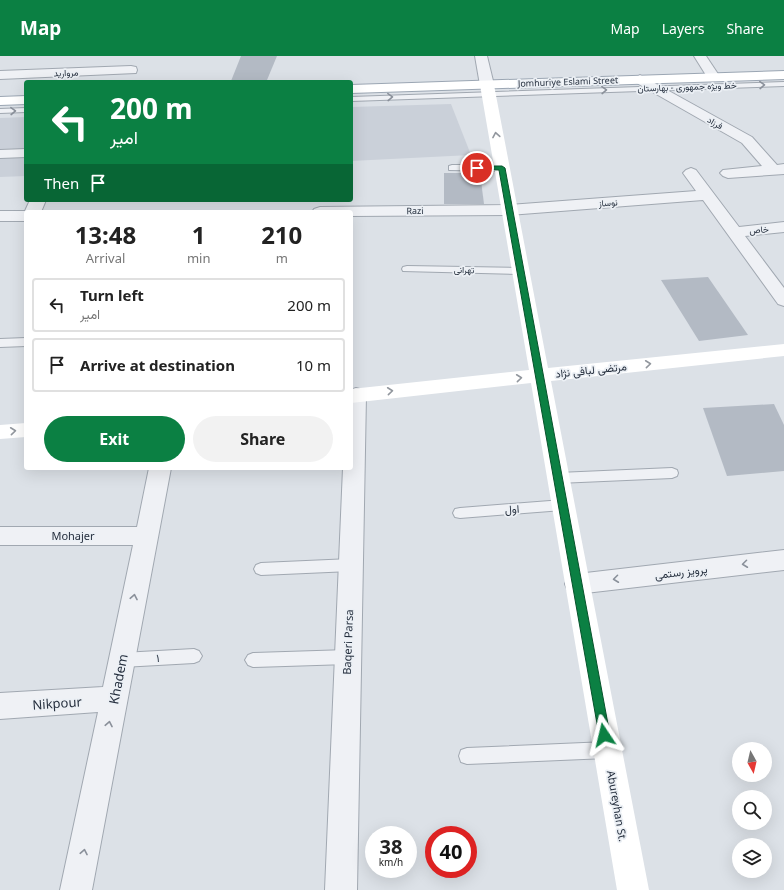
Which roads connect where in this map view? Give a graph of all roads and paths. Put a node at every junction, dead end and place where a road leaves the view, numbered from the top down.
1 (481, 56) edge
2 (700, 56) edge
3 (131, 70) dead end
4 (0, 75) edge
5 (784, 75) edge
6 (714, 77) junction
7 (640, 79) junction
8 (784, 84) edge
9 (353, 89) edge
10 (488, 89) junction
11 (655, 89) junction
12 (353, 99) edge
13 (24, 100) edge
14 (0, 101) edge
15 (24, 110) edge
16 (0, 111) edge
17 (24, 153) edge
18 (0, 154) edge
19 (452, 168) dead end
20 (502, 168) junction
21 (779, 169) edge
22 (691, 173) dead end
23 (728, 173) dead end
24 (707, 196) junction
25 (510, 210) junction
26 (353, 212) edge
27 (0, 216) edge
28 (24, 216) edge
29 (784, 227) edge
30 (734, 232) junction
31 (407, 269) dead end
32 (520, 271) junction
33 (784, 300) edge
34 (24, 342) edge
35 (0, 343) edge
36 (784, 350) edge
37 (540, 376) junction
38 (353, 395) edge
39 (24, 430) edge
40 (0, 432) edge
41 (160, 470) edge
42 (352, 470) edge
43 (672, 473) dead end
44 (558, 478) junction
45 (563, 505) junction
46 (460, 513) dead end
47 (0, 536) edge
48 (146, 536) junction
49 (784, 560) edge
50 (351, 565) junction
51 (261, 569) dead end
52 (577, 584) junction
53 (194, 656) dead end
54 (348, 657) junction
55 (122, 660) junction
56 (253, 660) dead end
57 (114, 699) junction
58 (0, 706) edge
59 (607, 750) junction
60 (467, 756) dead end
61 (76, 890) edge
62 (341, 890) edge
63 (633, 890) edge

1 - 10 street
2 - 6 street
3 - 4 street, مروارید
5 - 6 main road, Jomhuriye Eslami Street
6 - 7 main road, Jomhuriye Eslami Street
7 - 10 main road, Jomhuriye Eslami Street
7 - 11 street, فرزاد
11 -> 8 lane, خط ویژه جمهوری - بهارستان
9 - 10 main road, Jomhuriye Eslami Street
10 -> 11 lane, خط ویژه جمهوری - بهارستان
12 -> 10 lane, خط ویژه جمهوری - بهارستان
20 -> 10 main road, Abureyhan St.
11 - 21 street, فرزاد
13 - 14 main road
16 -> 15 lane
17 - 18 street
19 - 20 lane
20 - 25 main road, Abureyhan St.
21 - 23 street
22 - 24 street
24 - 25 street, نوساز
24 - 30 street
25 - 26 street, Razi
25 - 32 main road, Abureyhan St.
27 - 28 street
29 - 30 street, خاص
30 - 33 street
31 - 32 lane, تهرانی
32 - 37 main road, Abureyhan St.
34 - 35 lane
37 -> 36 main road, مرتضی لبافی نژاد
38 -> 37 main road, مرتضی لبافی نژاد
37 - 44 main road, Abureyhan St.
40 -> 39 main road
41 - 48 street, Khadem
42 - 50 street, Baqeri Parsa
43 - 44 lane
44 - 45 main road, Abureyhan St.
45 - 46 lane, اول
45 - 52 main road, Abureyhan St.
47 - 48 street, Mohajer
55 -> 48 street, Khadem
49 -> 52 street, پرویز رستمی
50 - 51 lane
50 - 54 street, Baqeri Parsa
52 - 59 main road, Abureyhan St.
53 - 55 lane, ۱
54 - 56 lane
54 - 62 street, Baqeri Parsa
55 - 57 street, Khadem
57 - 58 street, Nikpour
61 -> 57 street, Khadem
59 - 60 lane
59 - 63 main road, Abureyhan St.

